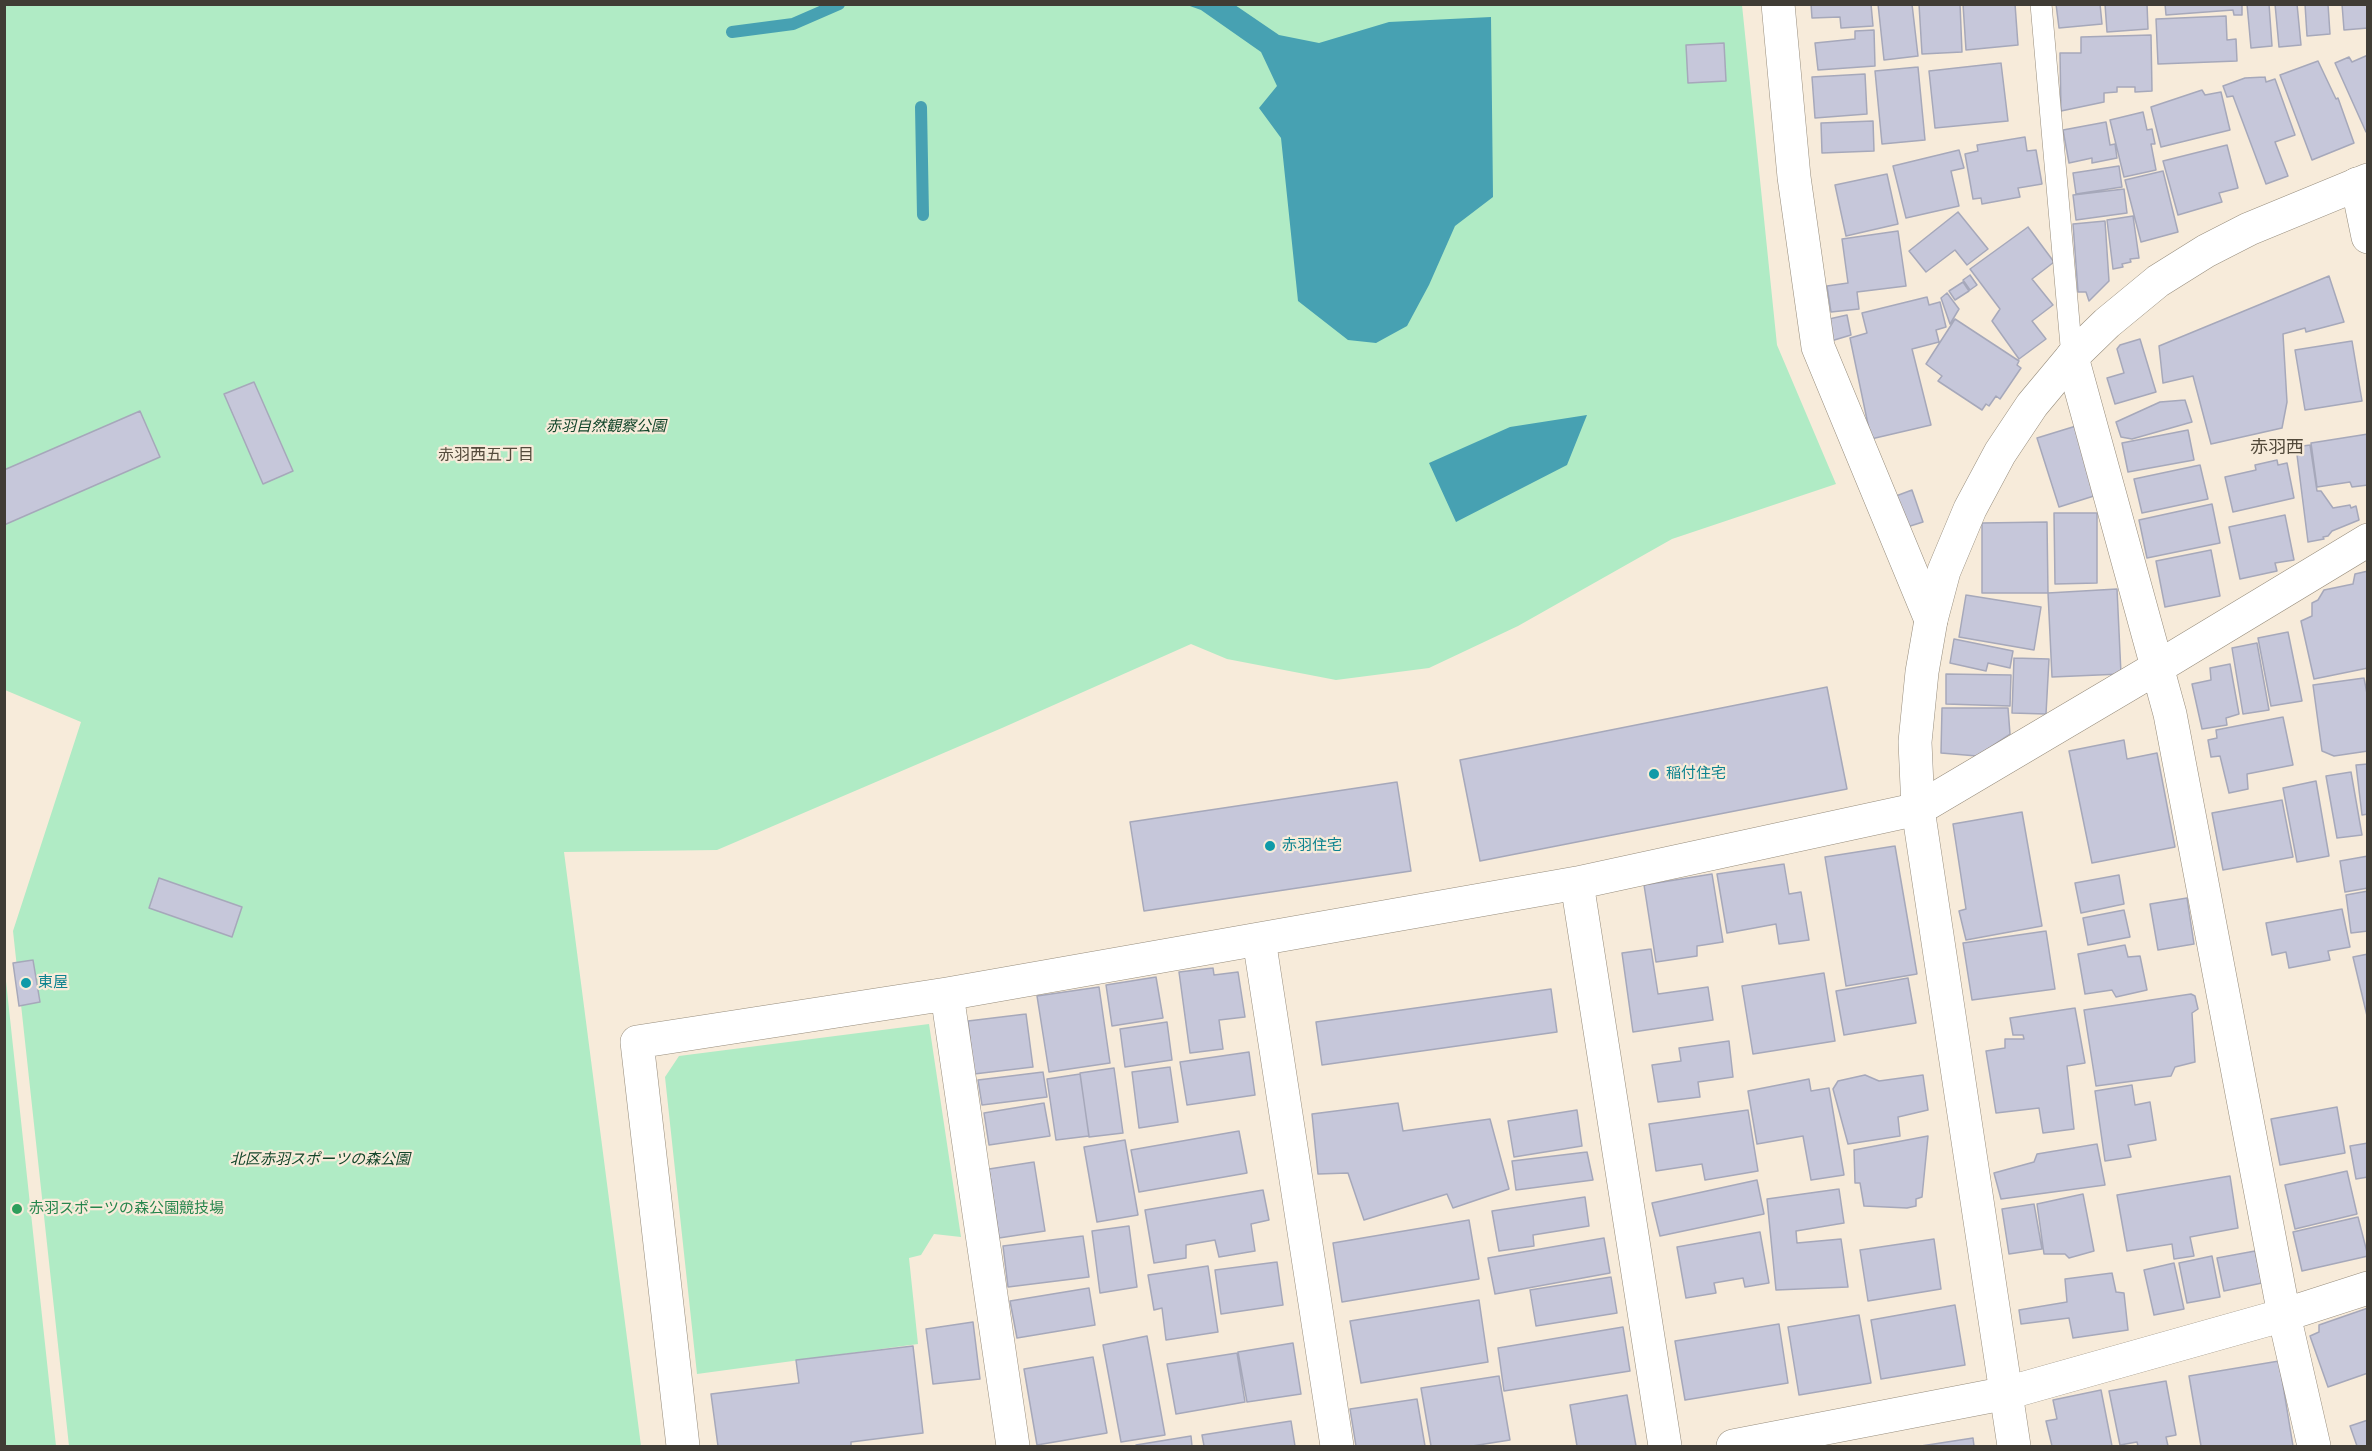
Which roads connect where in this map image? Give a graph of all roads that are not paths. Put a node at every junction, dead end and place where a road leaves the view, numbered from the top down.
1 (1778, 4) edge
2 (2041, 4) edge
3 (2362, 182) edge
4 (2367, 237) edge
5 (2072, 357) junction
6 (2367, 540) edge
7 (1931, 620) junction
8 (2158, 667) junction
9 (1918, 809) junction
10 (1576, 883) junction
11 (1259, 939) junction
12 (948, 994) junction
13 (2367, 1288) edge
14 (2284, 1315) junction
15 (2007, 1393) junction
16 (683, 1446) edge
17 (1013, 1446) edge
18 (1337, 1446) edge
19 (1665, 1446) edge
20 (1733, 1446) edge
21 (2014, 1446) edge
22 (2314, 1446) edge

1 - 7 street
2 - 5 lane
3 - 4 street
3 - 5 street
5 - 7 street
5 - 8 street
6 - 8 street
7 - 9 street
8 - 9 street
8 - 14 street
9 - 10 street
9 - 15 street
10 - 11 street
10 - 19 street
11 - 12 street
11 - 18 street
12 - 16 street
12 - 17 street
13 - 14 street
14 - 15 street
14 - 22 street
15 - 20 street
15 - 21 street

